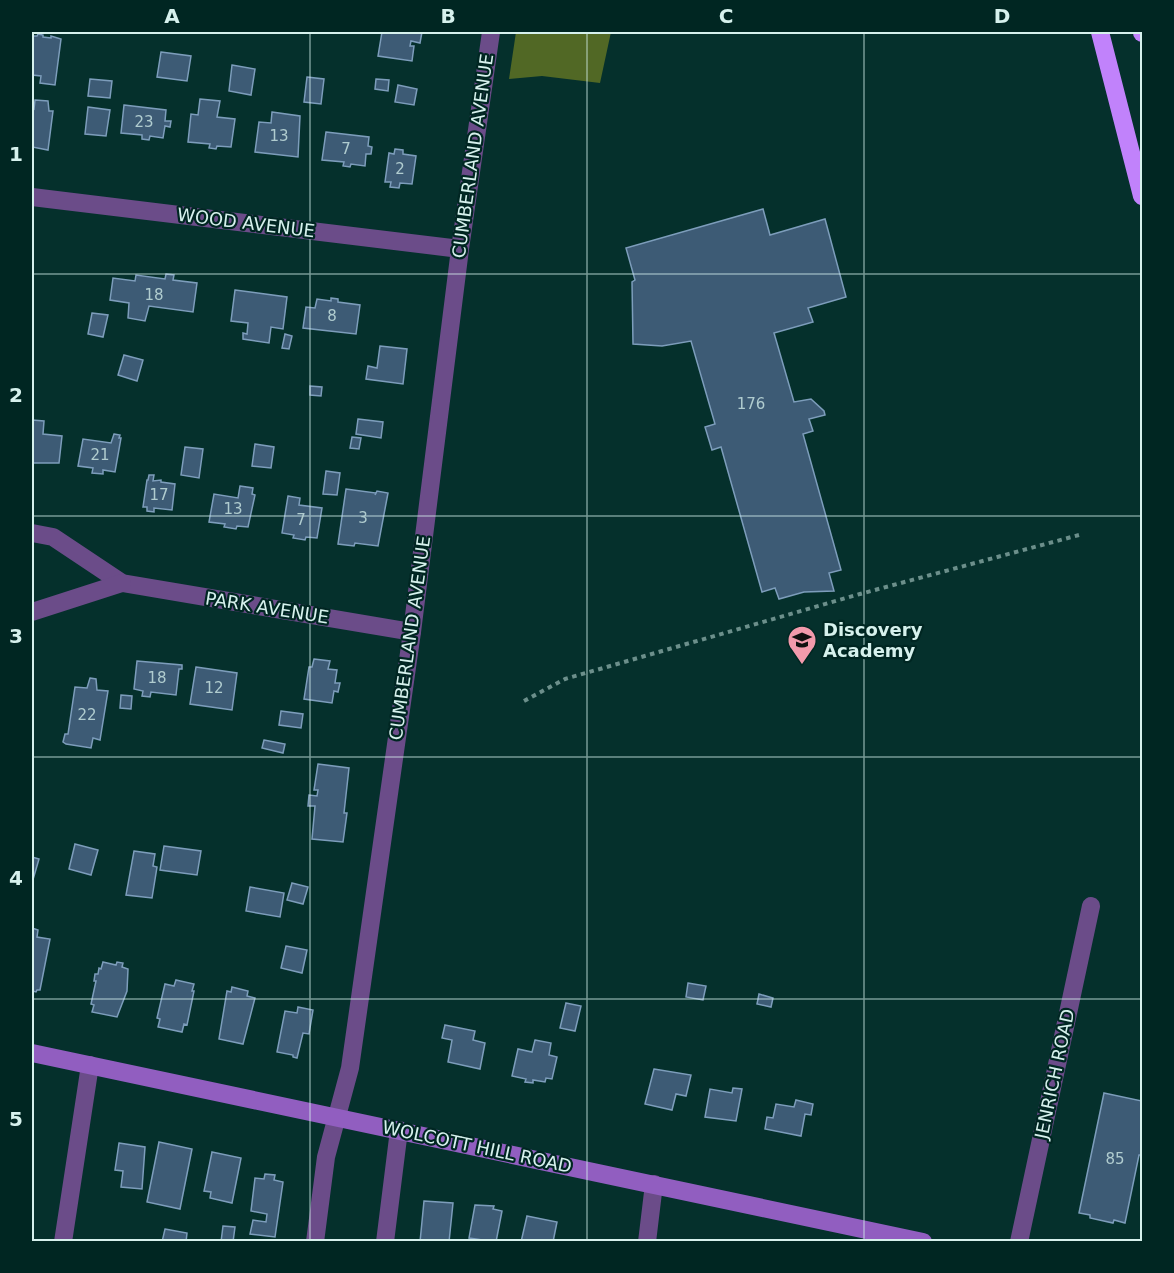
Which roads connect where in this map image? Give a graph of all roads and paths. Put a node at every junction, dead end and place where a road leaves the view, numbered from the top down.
1 (492, 32) edge
2 (1100, 32) edge
3 (1143, 196) edge
4 (32, 197) edge
5 (460, 249) junction
6 (32, 533) edge
7 (1078, 535) dead end
8 (122, 583) junction
9 (32, 612) edge
10 (412, 632) junction
11 (524, 701) dead end
12 (1091, 906) dead end
13 (32, 1053) edge
14 (90, 1065) junction
15 (337, 1117) junction
16 (399, 1130) junction
17 (654, 1184) junction
18 (63, 1242) edge
19 (315, 1242) edge
20 (386, 1242) edge
21 (647, 1242) edge
22 (923, 1242) edge
23 (1019, 1242) edge

1 - 5 street, CUMBERLAND AVENUE
2 - 3 highway
4 - 5 street, WOOD AVENUE
5 - 10 street, CUMBERLAND AVENUE
6 - 8 street, PARK AVENUE
7 - 11 path
8 - 9 street, PARK AVENUE
8 - 10 street, PARK AVENUE
10 - 15 street, CUMBERLAND AVENUE
12 - 23 street, JENRICH ROAD
13 - 14 street, WOLCOTT HILL ROAD
14 - 15 street, WOLCOTT HILL ROAD
14 - 18 street
15 - 16 street, WOLCOTT HILL ROAD
15 - 19 street, CUMBERLAND AVENUE
16 - 17 street, WOLCOTT HILL ROAD
16 - 20 street
17 - 21 street
17 - 22 street, WOLCOTT HILL ROAD

